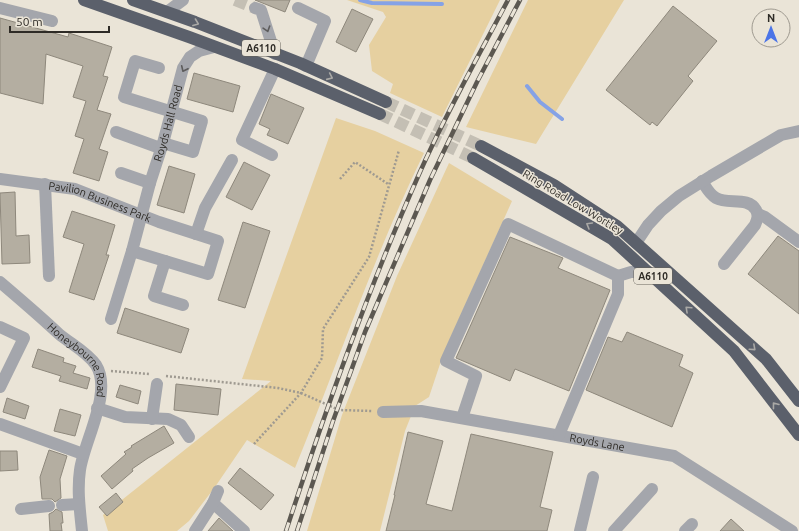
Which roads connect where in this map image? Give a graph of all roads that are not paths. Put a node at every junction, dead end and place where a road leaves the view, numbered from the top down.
1 (84, 0) edge
2 (133, 0) edge
3 (183, 0) edge
4 (0, 8) edge
5 (255, 8) tunnel mouth
6 (298, 8) dead end
7 (167, 12) junction
8 (52, 21) dead end
9 (214, 47) junction
10 (276, 54) junction
11 (306, 66) junction
12 (158, 68) dead end
13 (275, 69) junction
14 (386, 102) tunnel mouth
15 (171, 111) junction
16 (380, 114) tunnel mouth
17 (799, 131) edge
18 (116, 132) dead end
19 (162, 145) junction
20 (481, 146) tunnel mouth
21 (272, 155) dead end
22 (473, 158) tunnel mouth
23 (232, 160) dead end
24 (121, 173) dead end
25 (0, 179) edge
26 (702, 181) junction
27 (150, 183) junction
28 (45, 184) junction
29 (758, 214) junction
30 (142, 215) junction
31 (196, 234) junction
32 (797, 238) edge
33 (636, 243) junction
34 (132, 251) junction
35 (165, 261) junction
36 (724, 264) dead end
37 (649, 272) junction
38 (48, 276) dead end
39 (618, 276) junction
40 (0, 282) edge
41 (183, 305) dead end
42 (111, 319) dead end
43 (0, 326) edge
44 (157, 378) road end
45 (0, 387) edge
46 (799, 401) edge
47 (97, 408) junction
48 (383, 412) road end
49 (152, 418) junction
50 (462, 418) junction
51 (0, 424) edge
52 (799, 435) edge
53 (559, 436) junction
54 (189, 438) dead end
55 (83, 454) junction
56 (593, 477) dead end
57 (652, 489) dead end
58 (218, 491) dead end
59 (213, 503) junction
60 (80, 504) junction
61 (62, 505) dead end
62 (48, 506) dead end
63 (21, 509) dead end
64 (82, 531) edge
65 (195, 531) edge
66 (244, 531) edge
67 (580, 531) edge
68 (614, 531) edge
69 (792, 531) edge

1 - 9 highway, A6110
2 - 7 highway, A6110
3 - 7 street
4 - 8 street
5 -> 10 street
6 - 11 street
7 -> 10 highway, A6110
9 - 13 highway, A6110
9 -> 15 street, Royds Hall Road
10 - 11 highway, A6110
11 -> 14 highway, A6110
12 - 15 street
13 - 16 highway, A6110
13 - 21 street
15 - 19 street, Royds Hall Road
15 - 19 street
17 - 26 street
18 - 19 street
19 - 27 street, Royds Hall Road
20 - 33 highway, Ring Road Low Wortley / A6110
37 -> 22 highway, Ring Road Low Wortley / A6110
23 - 31 street
24 - 27 street
25 - 28 street, Pavilion Business Park
26 - 29 street
26 - 33 street
27 - 30 street, Royds Hall Road
28 - 30 street, Pavilion Business Park
28 - 38 street
29 - 32 street
29 - 36 street
30 - 31 street, Pavilion Business Park
30 - 34 street, Royds Hall Road
31 - 35 street, Pavilion Business Park
33 -> 46 highway, Ring Road Low Wortley / A6110
34 - 35 street
34 - 42 street, Royds Hall Road
35 - 41 street
37 - 39 street
52 -> 37 highway, Ring Road Low Wortley / A6110
39 - 50 street
39 - 53 street
40 - 47 street, Honeybourne Road
43 - 45 street
44 - 49 street
47 - 49 street
47 - 55 street, Honeybourne Road
48 - 50 street, Royds Lane
49 - 54 street
50 - 53 street, Royds Lane
51 - 55 street
53 - 69 street, Royds Lane
55 - 60 street, Honeybourne Road
56 - 67 street
57 - 68 street
58 - 59 street
59 - 65 street
59 - 66 street
60 - 61 street
60 - 64 street, Honeybourne Road
62 - 63 street

